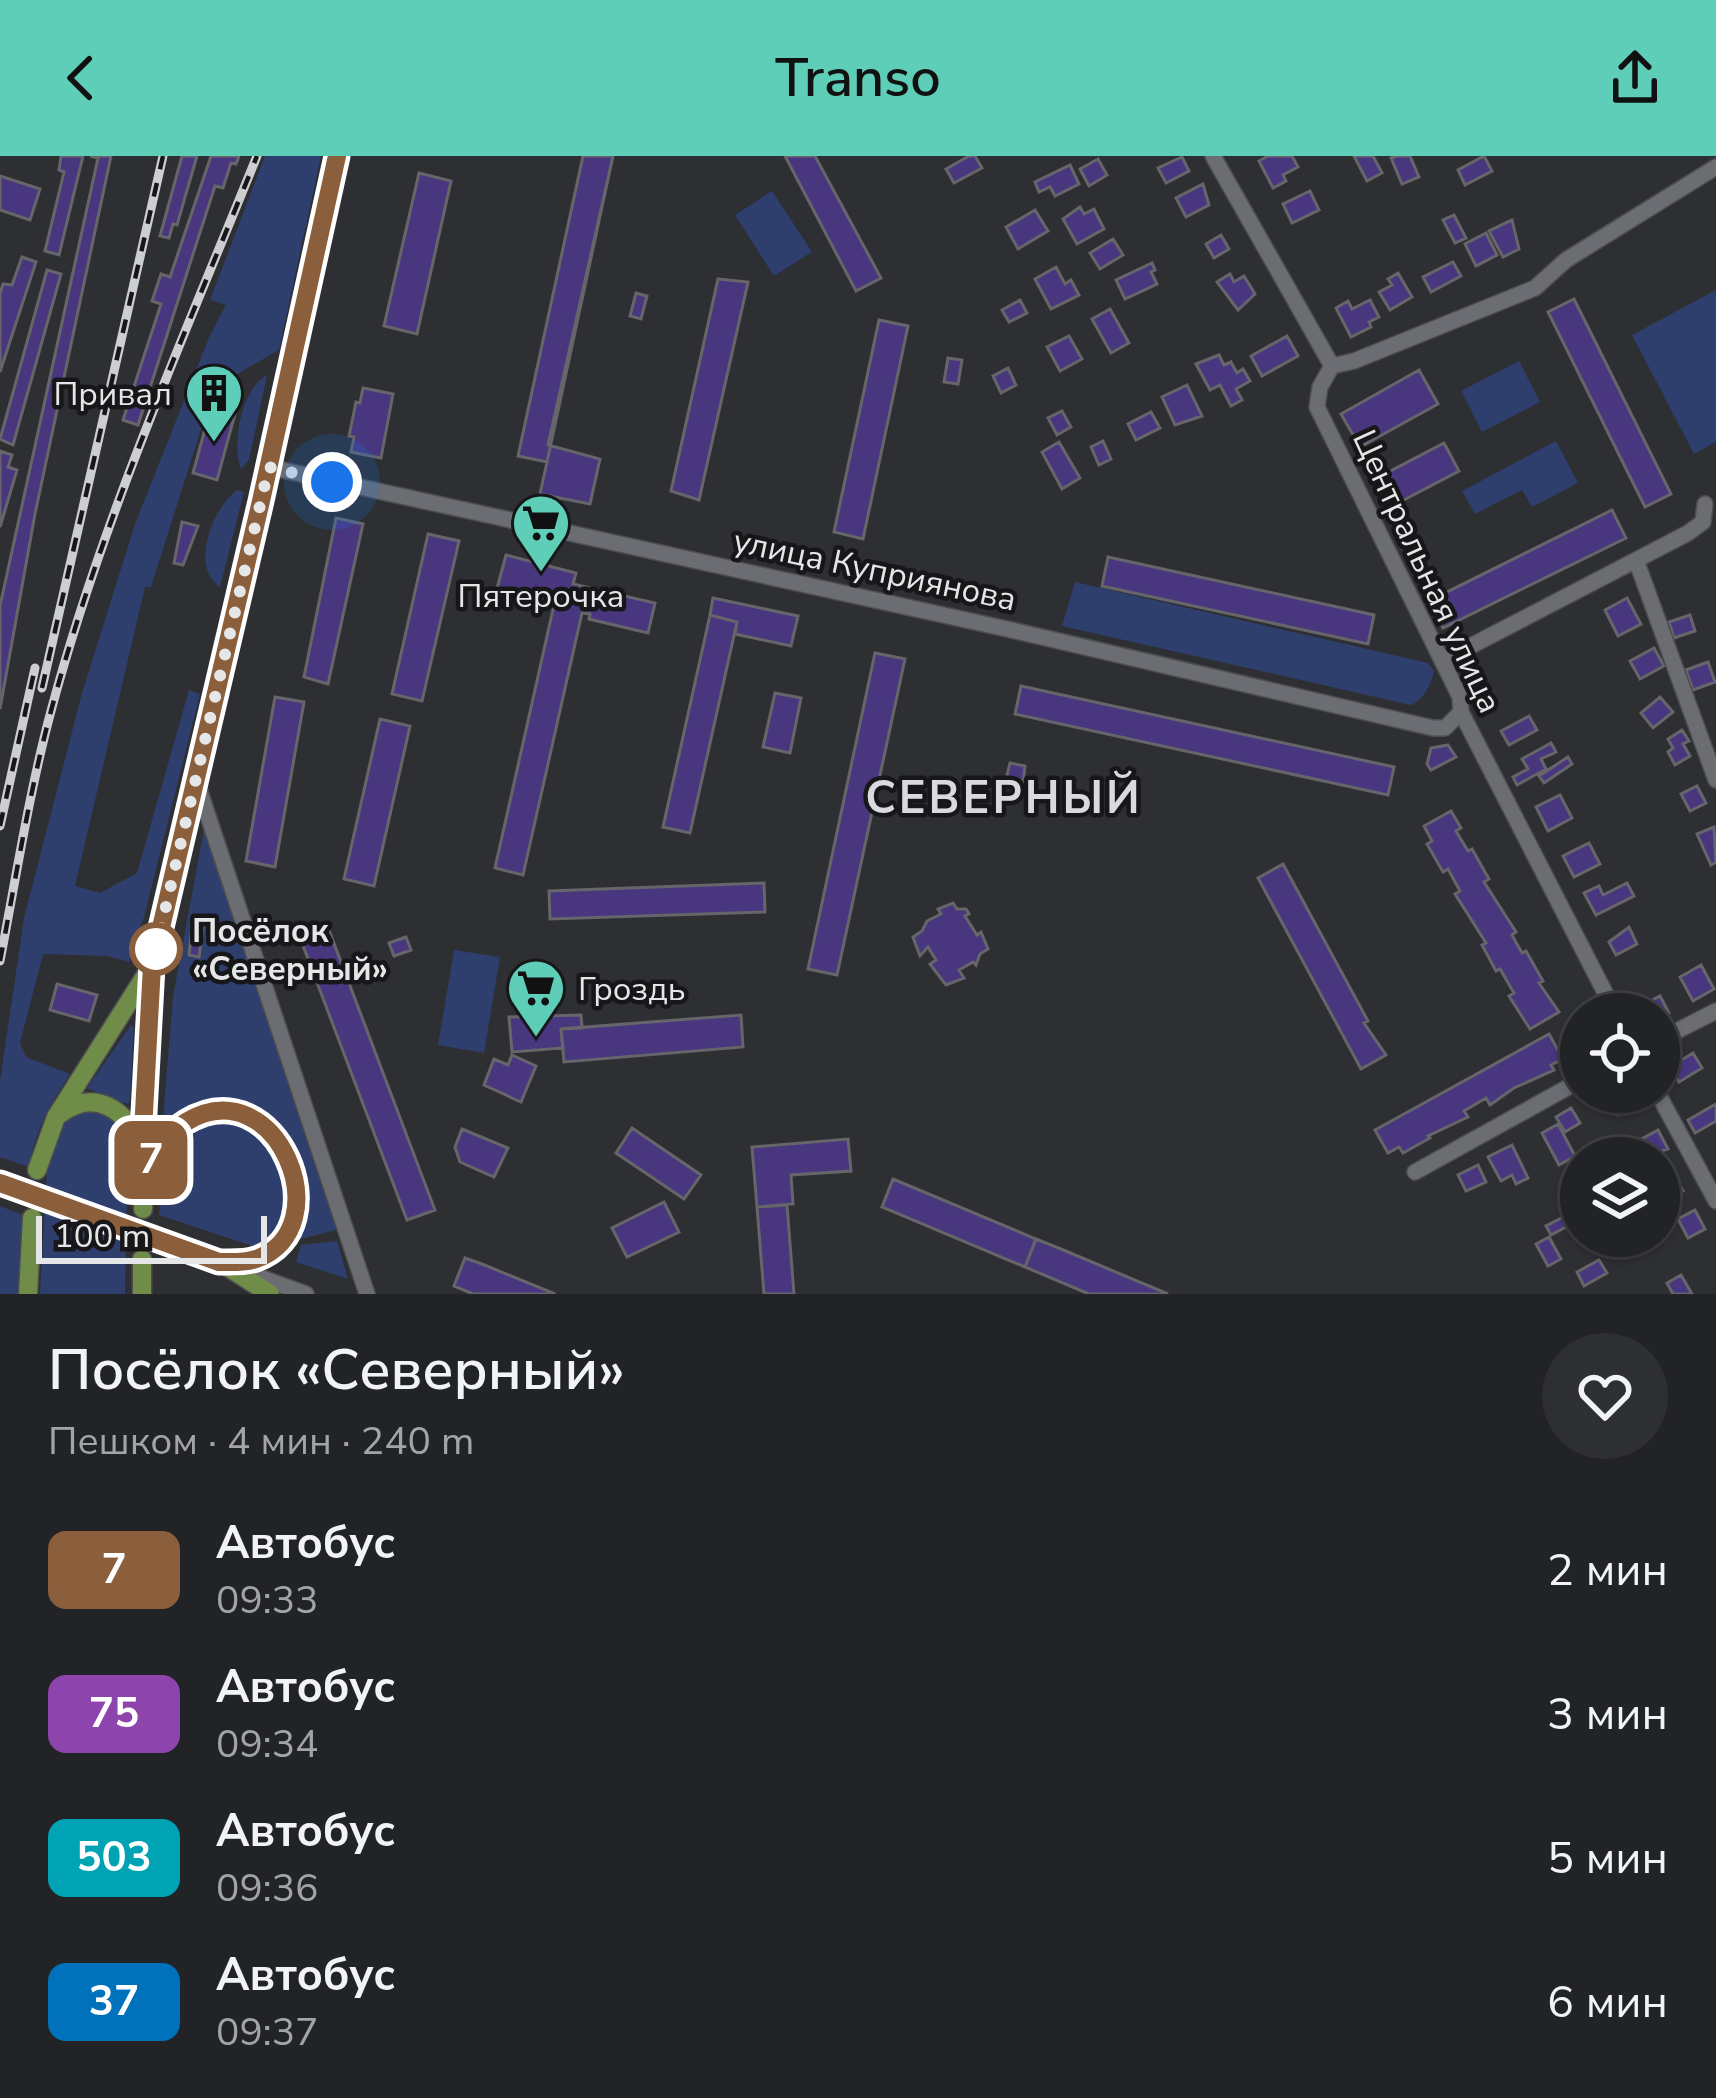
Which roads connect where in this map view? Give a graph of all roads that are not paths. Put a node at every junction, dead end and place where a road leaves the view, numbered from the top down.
1 (337, 156) edge
2 (1213, 156) edge
3 (1716, 167) edge
4 (1332, 366) junction
5 (269, 467) junction
6 (1705, 504) dead end
7 (1636, 560) junction
8 (1442, 661) junction
9 (1461, 712) junction
10 (1716, 780) edge
11 (197, 782) junction
12 (152, 966) junction
13 (1605, 993) edge
14 (1716, 1011) edge
15 (1680, 1029) edge
16 (1560, 1092) edge
17 (1669, 1113) edge
18 (56, 1117) junction
19 (142, 1149) junction
20 (37, 1170) dead end
21 (143, 1171) junction
22 (1415, 1172) dead end
23 (0, 1183) edge
24 (1716, 1202) edge
25 (142, 1208) dead end
26 (32, 1218) dead end
27 (142, 1259) dead end
28 (219, 1262) junction
29 (28, 1294) edge
30 (142, 1294) edge
31 (271, 1294) edge
32 (306, 1294) edge
33 (367, 1294) edge

1 - 5 main road
2 - 4 street
3 - 4 street
4 - 8 street, Центральная улица
5 - 9 street, улица Куприянова
5 - 11 main road
6 - 7 street
7 - 8 street
7 - 10 street
8 - 9 street, Центральная улица
9 - 13 street, Центральная улица
11 - 12 main road
11 - 33 street
12 - 18 main road
12 - 19 main road
14 - 15 street
16 - 22 street
17 - 24 street
18 - 19 main road
18 - 20 main road
19 - 21 main road
21 - 25 main road
21 - 28 main road
23 - 28 main road, bridge
26 - 29 main road
27 - 30 main road
28 - 31 main road
28 - 32 street

